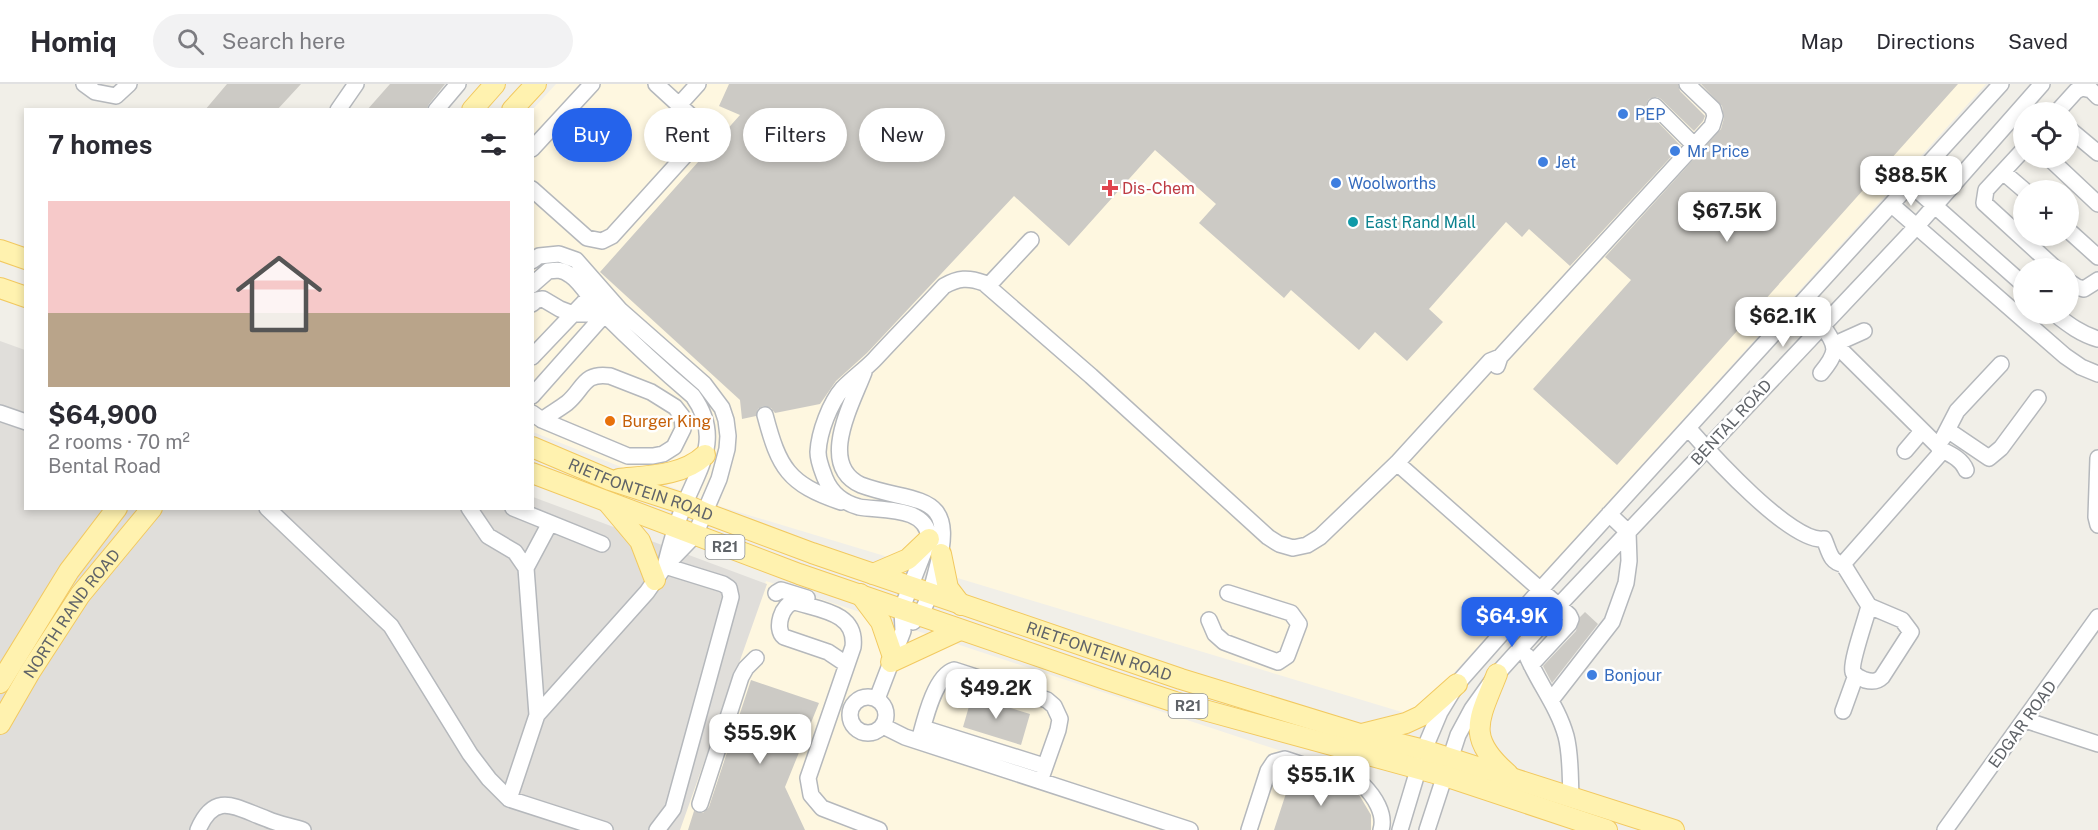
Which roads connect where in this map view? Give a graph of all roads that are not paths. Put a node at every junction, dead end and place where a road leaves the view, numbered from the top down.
1 (84, 84) edge
2 (129, 84) edge
3 (356, 84) edge
4 (458, 84) edge
5 (495, 84) edge
6 (536, 84) edge
7 (592, 84) edge
8 (656, 84) edge
9 (698, 84) edge
10 (1687, 84) edge
11 (2001, 84) edge
12 (2042, 84) edge
13 (2098, 97) edge
14 (2066, 102) edge
15 (679, 105) junction
16 (1655, 106) dead end
17 (339, 108) edge
18 (438, 108) edge
19 (474, 108) edge
20 (514, 108) edge
21 (2079, 137) edge
22 (1694, 145) junction
23 (534, 147) edge
24 (2098, 153) edge
25 (2013, 161) edge
26 (2060, 168) edge
27 (2003, 172) junction
28 (2013, 181) edge
29 (1910, 183) junction
30 (534, 191) edge
31 (2098, 204) edge
32 (1892, 205) junction
33 (1935, 205) junction
34 (1916, 227) junction
35 (1031, 240) dead end
36 (2079, 240) edge
37 (0, 250) edge
38 (2098, 257) edge
39 (24, 258) edge
40 (2044, 258) edge
41 (534, 260) edge
42 (2013, 275) edge
43 (2098, 280) edge
44 (534, 283) edge
45 (988, 286) junction
46 (0, 288) edge
47 (2079, 288) edge
48 (593, 293) junction
49 (24, 296) edge
50 (534, 302) edge
51 (609, 309) junction
52 (573, 314) junction
53 (2067, 324) edge
54 (1822, 325) junction
55 (1864, 331) dead end
56 (2098, 339) edge
57 (1834, 344) junction
58 (534, 355) edge
59 (2001, 364) dead end
60 (865, 369) junction
61 (1821, 373) dead end
62 (2098, 374) edge
63 (534, 394) edge
64 (2038, 398) dead end
65 (568, 402) junction
66 (0, 413) edge
67 (765, 415) dead end
68 (537, 416) edge
69 (24, 421) edge
70 (1688, 428) junction
71 (1922, 431) junction
72 (572, 432) junction
73 (1941, 442) junction
74 (534, 448) edge
75 (1706, 449) junction
76 (1905, 451) dead end
77 (705, 455) junction
78 (2098, 458) edge
79 (1397, 463) junction
80 (1966, 470) dead end
81 (534, 474) edge
82 (610, 480) junction
83 (607, 502) junction
84 (684, 504) junction
85 (852, 505) junction
86 (115, 510) edge
87 (150, 510) edge
88 (269, 510) edge
89 (471, 510) edge
90 (518, 510) edge
91 (705, 513) junction
92 (1609, 514) junction
93 (550, 523) junction
94 (2098, 525) edge
95 (675, 527) junction
96 (1628, 532) junction
97 (694, 535) junction
98 (602, 543) dead end
99 (935, 546) junction
100 (1843, 564) junction
101 (526, 568) junction
102 (660, 573) junction
103 (873, 574) junction
104 (910, 587) junction
105 (1541, 589) junction
106 (776, 593) dead end
107 (1228, 593) dead end
108 (860, 594) junction
109 (930, 594) junction
110 (961, 604) junction
111 (1559, 606) junction
112 (1869, 606) junction
113 (911, 612) junction
114 (2098, 617) edge
115 (1209, 620) dead end
116 (849, 624) junction
117 (960, 630) junction
118 (1522, 646) junction
119 (756, 658) dead end
120 (892, 660) junction
121 (846, 664) junction
122 (1531, 665) junction
123 (1497, 674) junction
124 (1856, 675) junction
125 (0, 683) edge
126 (1457, 684) junction
127 (878, 699) junction
128 (1552, 699) junction
129 (832, 703) junction
130 (851, 708) junction
131 (1842, 711) dead end
132 (537, 715) junction
133 (2025, 720) junction
134 (0, 724) edge
135 (883, 726) junction
136 (1360, 734) junction
137 (921, 735) junction
138 (2098, 744) edge
139 (1420, 759) junction
140 (1448, 767) junction
141 (1042, 774) junction
142 (1512, 777) junction
143 (1571, 797) junction
144 (509, 799) junction
145 (700, 804) dead end
146 (198, 830) edge
147 (303, 830) edge
148 (605, 830) edge
149 (657, 830) edge
150 (879, 830) edge
151 (1190, 830) edge
152 (1249, 830) edge
153 (1381, 830) edge
154 (1400, 830) edge
155 (1427, 830) edge
156 (1607, 830) edge
157 (1674, 830) edge
158 (1945, 830) edge

1 - 2 street
3 - 17 street
4 - 18 street
5 - 19 main road
6 - 20 main road
7 - 23 street
8 - 15 street
9 - 15 street
10 - 22 street
11 - 29 street, BENTAL ROAD
12 - 33 street, BENTAL ROAD
13 - 14 street
15 - 30 street
16 - 22 street
21 - 24 street
22 - 79 street
25 - 27 street
26 - 31 street
27 - 28 street
27 - 40 street
29 - 32 street, BENTAL ROAD
29 - 33 street
32 - 34 street
32 - 70 street, BENTAL ROAD
33 - 34 street, BENTAL ROAD
33 - 42 street
34 - 54 street, BENTAL ROAD
34 - 62 street
35 - 45 street
36 - 38 street
37 - 39 main road
41 - 48 street
43 - 47 street
44 - 48 street
45 - 60 street
45 - 79 street
46 - 49 main road
48 - 51 street
48 - 52 street
50 - 52 street
51 - 52 street
51 - 63 street
51 - 77 street
51 - 91 street
52 - 58 street
53 - 56 street
54 - 57 street
54 - 75 street, BENTAL ROAD
55 - 57 street
57 - 61 street
57 - 71 street
59 - 73 street
60 - 85 street
60 - 99 street
64 - 73 street
65 - 68 street
65 - 72 street
65 - 72 street
66 - 69 street
67 - 85 street
68 - 72 street
70 - 75 street
70 - 92 street, BENTAL ROAD
71 - 73 street
71 - 76 street
73 - 80 street
73 - 100 street
74 - 82 main road, RIETFONTEIN ROAD / R21
75 - 96 street, BENTAL ROAD
75 - 100 street
77 - 82 main road
77 - 84 street
78 - 94 street
79 - 105 street
81 - 83 main road, RIETFONTEIN ROAD / R21
82 - 84 main road, RIETFONTEIN ROAD / R21
83 - 95 main road, RIETFONTEIN ROAD / R21
83 - 102 main road
84 - 91 main road, RIETFONTEIN ROAD / R21
84 - 95 street
85 - 99 street
86 - 125 main road, NORTH RAND ROAD
87 - 134 main road, NORTH RAND ROAD
88 - 144 street
89 - 101 street
90 - 93 street
91 - 97 street
91 - 103 main road, RIETFONTEIN ROAD / R21
92 - 96 street
92 - 105 street, BENTAL ROAD
93 - 98 street
93 - 101 street
95 - 97 main road, RIETFONTEIN ROAD / R21
95 - 102 street
96 - 111 street, BENTAL ROAD
96 - 128 street
97 - 102 street
97 - 108 main road, RIETFONTEIN ROAD / R21
99 - 103 main road
99 - 104 street
99 - 109 street
99 - 110 main road
100 - 112 street
101 - 132 street
102 - 132 street
102 - 149 street
103 - 104 main road, RIETFONTEIN ROAD / R21
104 - 109 main road, RIETFONTEIN ROAD / R21
104 - 113 street
105 - 111 street
105 - 126 street, BENTAL ROAD
106 - 116 street
107 - 115 street
108 - 113 main road, RIETFONTEIN ROAD / R21
108 - 120 main road
109 - 110 main road, RIETFONTEIN ROAD / R21
109 - 113 street
110 - 136 main road, RIETFONTEIN ROAD / R21
111 - 118 street, BENTAL ROAD
111 - 122 street
112 - 124 street
112 - 124 street
113 - 117 main road, RIETFONTEIN ROAD / R21
113 - 120 street
114 - 133 street, EDGAR ROAD
116 - 121 street
116 - 121 street
117 - 120 main road
117 - 139 main road, RIETFONTEIN ROAD / R21
118 - 122 street
118 - 123 street, BENTAL ROAD
119 - 145 street
120 - 127 street
121 - 129 street
122 - 128 street
123 - 140 street, BENTAL ROAD
123 - 142 main road
124 - 131 street
126 - 136 main road
126 - 139 street, BENTAL ROAD
127 - 130 street
127 - 135 street
128 - 143 street
129 - 130 street
129 - 150 street
130 - 135 street
132 - 144 street
133 - 138 street
133 - 158 street, EDGAR ROAD
135 - 137 street
136 - 139 main road, RIETFONTEIN ROAD / R21
137 - 141 street
137 - 141 street
139 - 140 main road, RIETFONTEIN ROAD / R21
139 - 154 street, BENTAL ROAD
140 - 142 main road, RIETFONTEIN ROAD / R21
140 - 155 street, BENTAL ROAD
140 - 156 main road, RIETFONTEIN ROAD / R21
141 - 151 street
142 - 143 main road, RIETFONTEIN ROAD / R21
143 - 157 main road, RIETFONTEIN ROAD / R21
144 - 148 street
146 - 147 street
152 - 153 street

